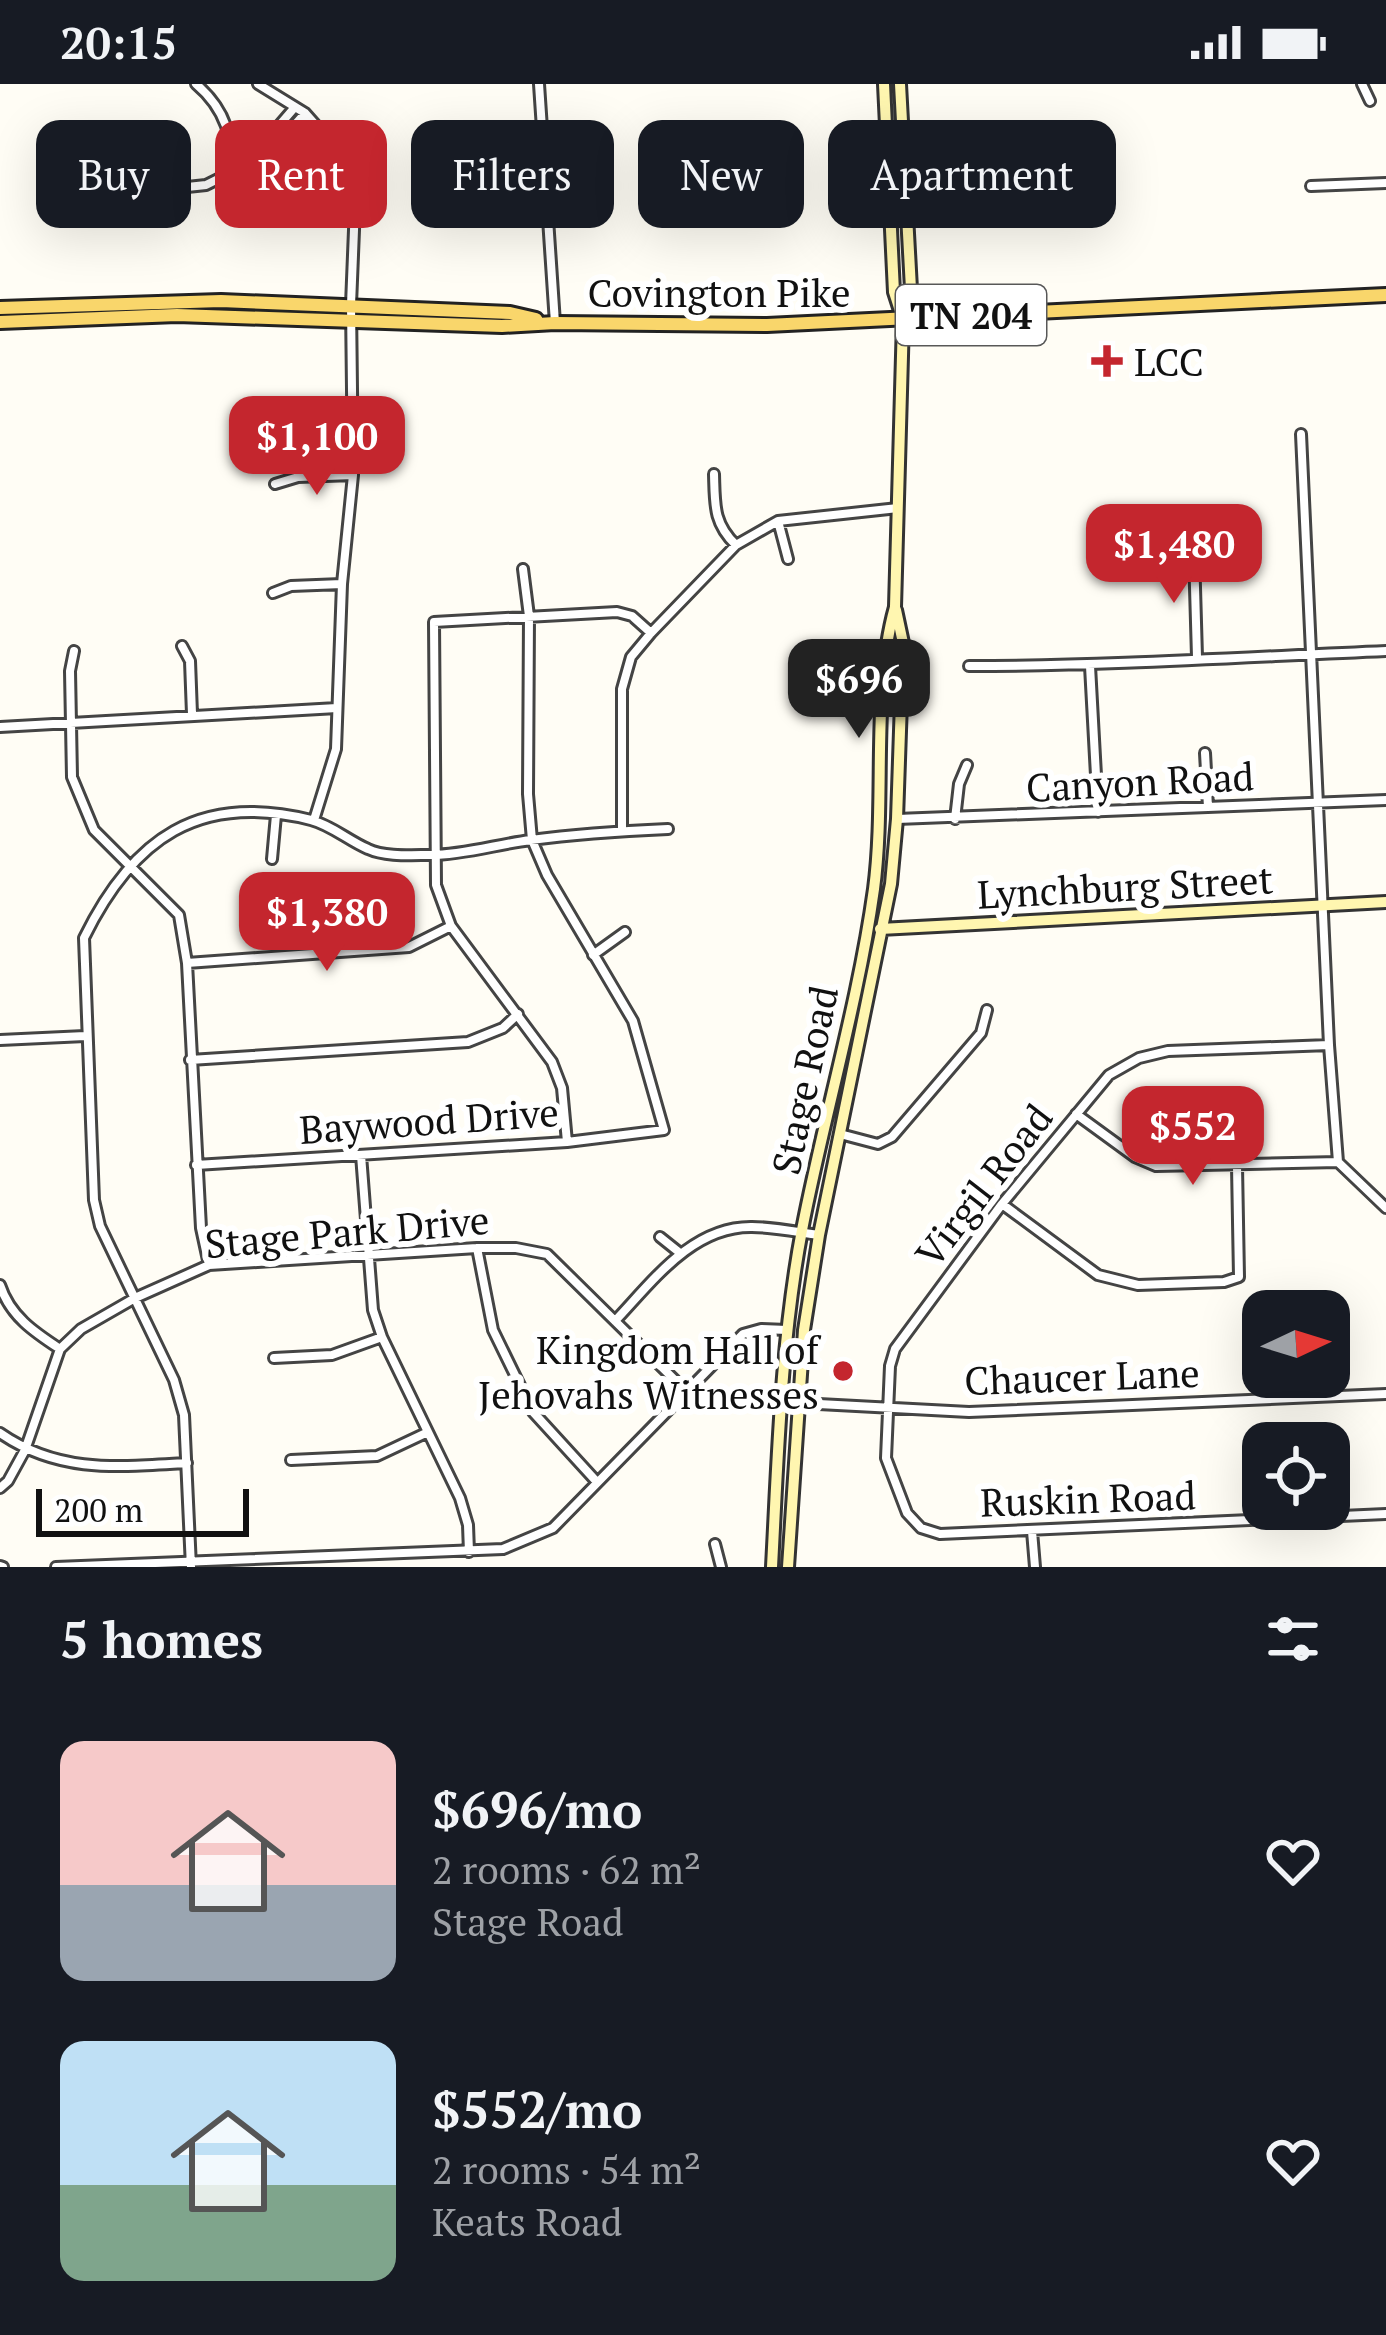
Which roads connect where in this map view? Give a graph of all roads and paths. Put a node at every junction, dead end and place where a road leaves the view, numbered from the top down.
1 (196, 84) edge
2 (258, 84) edge
3 (538, 84) edge
4 (884, 84) edge
5 (900, 84) edge
6 (1362, 84) edge
7 (1370, 101) dead end
8 (296, 107) junction
9 (305, 113) junction
10 (221, 120) edge
11 (284, 120) edge
12 (299, 120) edge
13 (1386, 183) edge
14 (1311, 186) dead end
15 (243, 194) joint
16 (1386, 295) edge
17 (0, 308) edge
18 (351, 312) junction
19 (903, 320) junction
20 (0, 322) edge
21 (555, 323) junction
22 (1301, 434) dead end
23 (714, 474) dead end
24 (352, 475) junction
25 (275, 484) dead end
26 (898, 508) junction
27 (778, 521) junction
28 (736, 545) junction
29 (1194, 554) dead end
30 (788, 559) dead end
31 (523, 569) dead end
32 (343, 584) junction
33 (273, 593) dead end
34 (895, 607) junction
35 (529, 616) junction
36 (651, 633) junction
37 (182, 646) dead end
38 (74, 651) dead end
39 (1386, 651) edge
40 (1312, 654) junction
41 (1197, 657) junction
42 (969, 666) dead end
43 (1090, 666) junction
44 (337, 708) junction
45 (192, 714) junction
46 (70, 720) junction
47 (0, 727) edge
48 (1205, 753) dead end
49 (968, 765) dead end
50 (1386, 800) edge
51 (1317, 803) junction
52 (1208, 807) junction
53 (1098, 812) junction
54 (277, 815) junction
55 (898, 819) junction
56 (955, 819) junction
57 (314, 820) junction
58 (668, 829) dead end
59 (622, 831) junction
60 (532, 840) junction
61 (435, 855) junction
62 (272, 859) dead end
63 (131, 867) junction
64 (1386, 902) edge
65 (1324, 904) junction
66 (451, 926) junction
67 (868, 926) junction
68 (884, 930) junction
69 (625, 932) dead end
70 (593, 955) junction
71 (187, 963) junction
72 (987, 1010) dead end
73 (518, 1014) junction
74 (85, 1036) junction
75 (0, 1040) edge
76 (1329, 1045) junction
77 (190, 1060) junction
78 (1076, 1114) junction
79 (839, 1134) junction
80 (567, 1142) junction
81 (361, 1155) junction
82 (1338, 1162) junction
83 (196, 1165) junction
84 (1237, 1166) junction
85 (1002, 1204) junction
86 (1386, 1208) edge
87 (802, 1232) junction
88 (819, 1234) junction
89 (660, 1237) dead end
90 (477, 1248) junction
91 (680, 1253) junction
92 (367, 1255) junction
93 (209, 1265) junction
94 (0, 1285) edge
95 (135, 1298) junction
96 (615, 1321) junction
97 (787, 1330) junction
98 (382, 1337) junction
99 (60, 1349) junction
100 (274, 1358) dead end
101 (685, 1390) junction
102 (1386, 1394) edge
103 (781, 1402) junction
104 (797, 1403) junction
105 (886, 1409) junction
106 (429, 1432) junction
107 (0, 1433) edge
108 (25, 1450) junction
109 (291, 1460) dead end
110 (187, 1463) junction
111 (596, 1481) junction
112 (0, 1488) edge
113 (1386, 1514) edge
114 (1032, 1531) junction
115 (715, 1544) dead end
116 (469, 1552) junction
117 (191, 1565) edge
118 (56, 1567) edge
119 (721, 1567) edge
120 (772, 1567) edge
121 (788, 1567) edge
122 (1035, 1567) edge

1 - 10 street
2 - 8 street
3 - 21 street
4 - 19 main road, Stage Road
5 - 19 main road, Stage Road
6 - 7 street
8 - 9 street
8 - 11 street
9 - 12 street
9 - 18 street
13 - 14 street
15 - 15 street
16 - 19 main road, Covington Pike / TN 204
17 - 18 main road, Covington Pike / TN 204
18 - 20 main road, Covington Pike / TN 204
18 - 21 main road, Covington Pike / TN 204
18 - 24 street
19 - 21 main road, Covington Pike / TN 204
19 - 26 main road, Stage Road
22 - 40 street
23 - 28 street
24 - 25 street
24 - 32 street
26 - 27 street
26 - 34 main road, Stage Road
27 - 28 street
27 - 30 street
28 - 36 street
29 - 41 street
31 - 35 street
32 - 33 street
32 - 44 street
34 - 55 main road, Stage Road
34 - 67 main road, Stage Road
35 - 36 street
35 - 60 street
35 - 61 street
36 - 59 street
37 - 45 street
38 - 46 street
39 - 40 street
40 - 41 street
40 - 51 street
41 - 43 street
42 - 43 street
43 - 53 street
44 - 45 street
44 - 57 street
45 - 46 street
46 - 47 street
46 - 63 street
48 - 52 street
49 - 56 street
50 - 51 street, Canyon Road
51 - 52 street, Canyon Road
51 - 65 street
52 - 53 street, Canyon Road
53 - 56 street, Canyon Road
54 - 57 street
54 - 62 street
54 - 63 street
55 - 56 street, Canyon Road
55 - 68 main road, Stage Road
57 - 61 street
58 - 59 street
59 - 60 street
60 - 61 street
60 - 70 street
61 - 66 street
63 - 71 street
63 - 74 street
64 - 65 main road, Lynchburg Street
65 - 68 main road, Lynchburg Street
65 - 76 street
66 - 71 street
66 - 73 street
67 - 68 main road, Lynchburg Street
67 - 87 main road, Stage Road
68 - 79 main road, Stage Road
69 - 70 street
70 - 80 street, Baywood Drive
71 - 77 street
72 - 79 street
73 - 77 street
73 - 80 street
74 - 75 street
74 - 95 street
76 - 78 street, Virgil Road
76 - 82 street
77 - 83 street
78 - 84 street
78 - 85 street, Virgil Road
79 - 88 main road, Stage Road
80 - 81 street, Baywood Drive
81 - 83 street, Baywood Drive
81 - 92 street
82 - 84 street
82 - 86 street
83 - 93 street
84 - 85 street
85 - 105 street, Virgil Road
87 - 88 street
87 - 91 street
87 - 97 main road, Stage Road
88 - 104 main road, Stage Road
89 - 91 street
90 - 92 street, Stage Park Drive
90 - 96 street, Stage Park Drive
90 - 111 street
91 - 96 street
92 - 93 street, Stage Park Drive
92 - 98 street
93 - 95 street, Stage Park Drive
94 - 99 street
95 - 99 street, Stage Park Drive
95 - 110 street
96 - 101 street, Stage Park Drive
97 - 101 street
97 - 103 main road, Stage Road
98 - 100 street
98 - 106 street
99 - 108 street
101 - 111 street
102 - 105 street, Chaucer Lane
103 - 104 street, Chaucer Lane
103 - 120 main road, Stage Road
104 - 105 street, Chaucer Lane
104 - 121 main road, Stage Road
105 - 114 street, Ruskin Road
106 - 109 street
106 - 116 street
107 - 108 street
108 - 110 street
108 - 112 street
110 - 117 street
111 - 116 street
113 - 114 street, Ruskin Road
114 - 122 street
115 - 119 street
116 - 117 street
117 - 118 street

